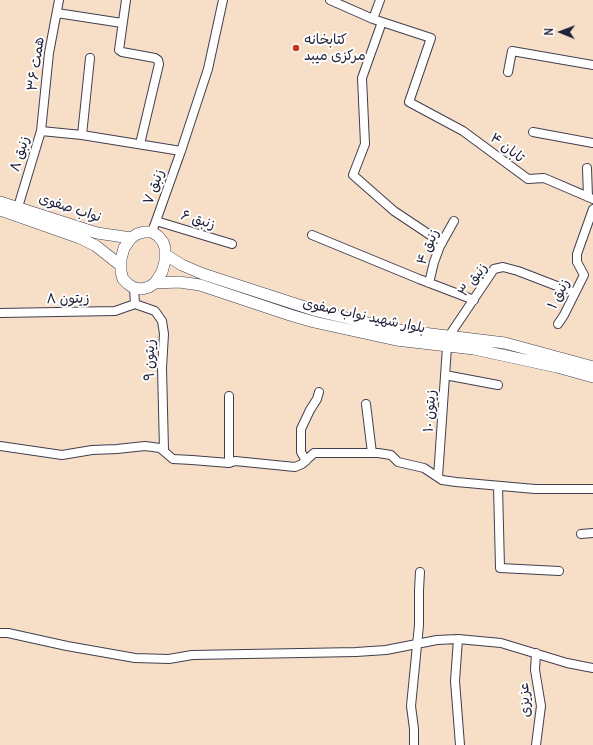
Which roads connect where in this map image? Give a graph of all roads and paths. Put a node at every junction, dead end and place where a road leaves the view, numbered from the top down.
1 (59, 0) edge
2 (126, 0) edge
3 (223, 0) edge
4 (330, 0) edge
5 (380, 0) edge
6 (56, 13) junction
7 (373, 19) junction
8 (382, 22) junction
9 (122, 23) junction
10 (90, 58) dead end
11 (593, 65) edge
12 (508, 72) dead end
13 (41, 131) junction
14 (532, 132) dead end
15 (82, 135) junction
16 (140, 144) junction
17 (593, 144) edge
18 (181, 151) junction
19 (587, 168) dead end
20 (590, 198) edge
21 (0, 202) edge
22 (18, 207) junction
23 (593, 209) edge
24 (0, 210) edge
25 (156, 221) junction
26 (454, 221) dead end
27 (152, 232) junction
28 (312, 235) dead end
29 (131, 238) junction
30 (442, 243) junction
31 (232, 244) dead end
32 (166, 255) junction
33 (120, 266) junction
34 (584, 274) junction
35 (593, 276) edge
36 (155, 283) junction
37 (429, 283) junction
38 (134, 288) junction
39 (575, 293) junction
40 (474, 300) junction
41 (135, 304) junction
42 (0, 313) edge
43 (558, 324) dead end
44 (448, 341) junction
45 (475, 344) junction
46 (593, 367) edge
47 (445, 375) junction
48 (593, 377) edge
49 (498, 385) dead end
50 (319, 392) dead end
51 (230, 396) dead end
52 (366, 404) dead end
53 (0, 446) edge
54 (164, 450) junction
55 (372, 453) junction
56 (306, 461) junction
57 (229, 463) junction
58 (438, 477) junction
59 (498, 486) junction
60 (593, 489) edge
61 (581, 534) dead end
62 (593, 534) edge
63 (559, 571) dead end
64 (420, 572) dead end
65 (0, 633) edge
66 (458, 639) junction
67 (417, 644) junction
68 (536, 653) junction
69 (593, 668) edge
70 (414, 745) edge
71 (460, 745) edge
72 (536, 745) edge

1 - 6 street, همت ۳۶
2 - 9 street
3 - 18 street, زنبق ۷
4 - 7 street
5 - 7 street
6 - 9 street
6 - 13 street, همت ۳۶
7 - 8 street
8 - 20 street, تابان ۴
8 - 30 street
9 - 16 street
10 - 15 street
11 - 12 street
13 - 15 street
13 - 22 street, زنبق ۸
14 - 17 street
15 - 16 street
16 - 18 street
18 - 25 street, زنبق ۷
19 - 20 street
21 - 22 main road, نواب صفوی
22 - 29 main road, نواب صفوی
23 - 34 street
24 - 33 main road, نواب صفوی
25 - 27 street, زنبق ۷
25 - 31 street, زنبق ۶
26 - 30 street, زنبق ۴
27 - 29 main road
27 - 32 main road
28 - 37 street
29 - 33 main road
30 - 37 street, زنبق ۴
32 - 36 main road
32 - 44 main road, بلوار شهید نواب صفوی
33 - 38 main road
34 - 35 street
34 - 39 street, زنبق ۱
36 - 38 main road
36 - 44 main road, بلوار شهید نواب صفوی
37 - 40 street
38 - 41 street
39 - 40 street, زنبق ۳
39 - 43 street, زنبق ۱
40 - 44 street, زنبق ۳
41 - 42 street, زیتون ۸
41 - 54 street, زیتون ۹
44 - 45 main road, بلوار شهید نواب صفوی
44 - 47 street, زیتون ۱۰
45 - 46 main road, بلوار شهید نواب صفوی
45 - 48 main road, بلوار شهید نواب صفوی
47 - 49 street
47 - 58 street, زیتون ۱۰
50 - 56 street
51 - 57 street
52 - 55 street
53 - 54 street
54 - 57 street
55 - 56 street
55 - 58 street
56 - 57 street
58 - 59 street
59 - 60 street
59 - 63 street
61 - 62 street
64 - 67 street
65 - 67 street
66 - 67 street
66 - 68 street
66 - 71 street
67 - 70 street
68 - 69 street
68 - 72 street, عزیزی

